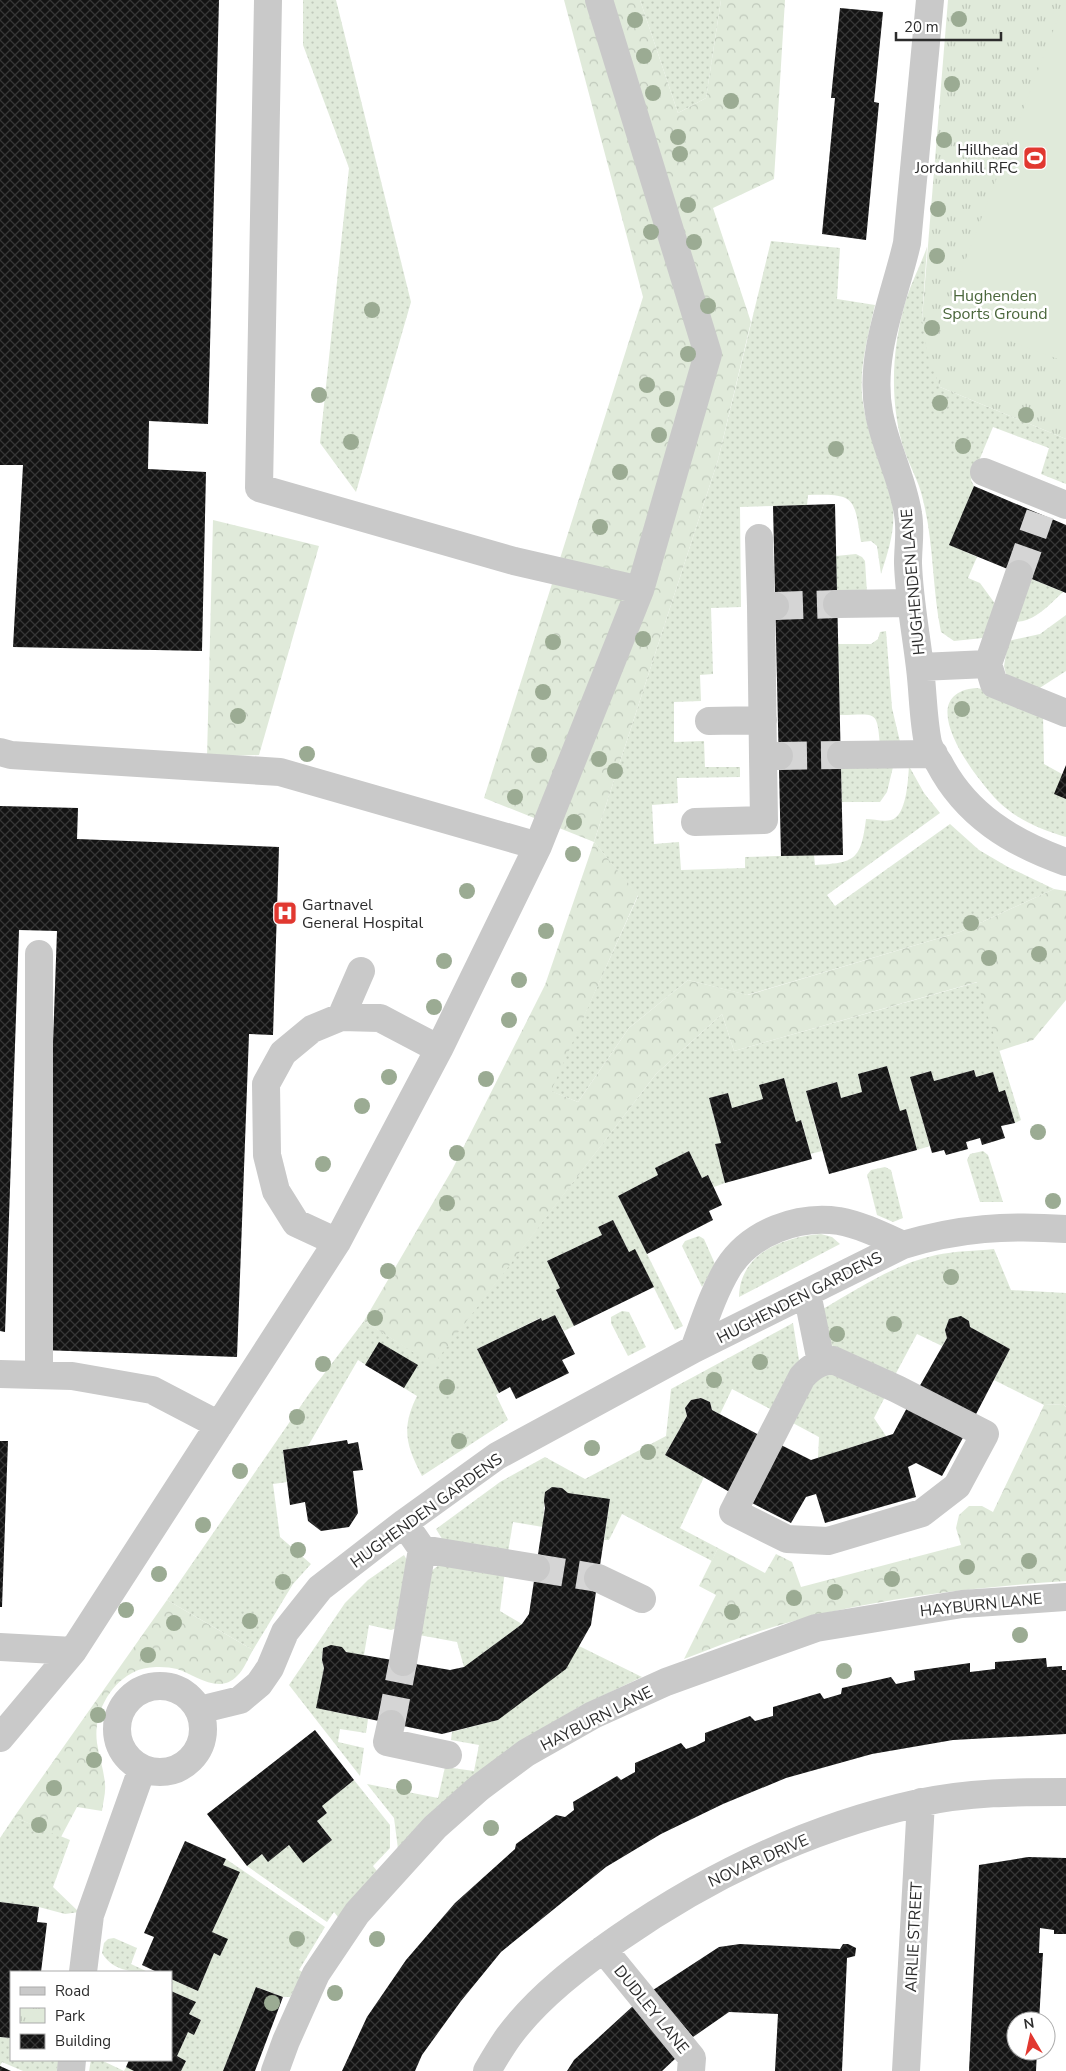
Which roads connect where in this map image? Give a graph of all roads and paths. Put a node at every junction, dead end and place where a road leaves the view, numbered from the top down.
1 (268, 0) edge
2 (599, 0) edge
3 (930, 0) edge
4 (984, 472) dead end
5 (1051, 506) edge
6 (759, 538) dead end
7 (1019, 574) tunnel mouth
8 (640, 590) junction
9 (911, 603) junction
10 (837, 604) tunnel mouth
11 (988, 664) junction
12 (920, 667) junction
13 (1066, 713) edge
14 (763, 720) junction
15 (709, 721) dead end
16 (4, 750) edge
17 (934, 754) junction
18 (841, 755) tunnel mouth
19 (695, 822) dead end
20 (538, 846) junction
21 (1066, 862) edge
22 (39, 954) dead end
23 (361, 971) dead end
24 (341, 1018) junction
25 (439, 1049) junction
26 (1066, 1229) edge
27 (337, 1242) junction
28 (904, 1245) junction
29 (807, 1293) junction
30 (694, 1349) junction
31 (822, 1362) junction
32 (0, 1374) edge
33 (40, 1375) junction
34 (219, 1425) junction
35 (404, 1523) junction
36 (422, 1549) junction
37 (536, 1568) tunnel mouth
38 (598, 1578) tunnel mouth
39 (1066, 1597) edge
40 (642, 1599) dead end
41 (0, 1647) edge
42 (73, 1650) junction
43 (403, 1662) tunnel mouth
44 (199, 1710) junction
45 (391, 1724) tunnel mouth
46 (0, 1738) edge
47 (448, 1755) dead end
48 (142, 1769) junction
49 (1066, 1792) edge
50 (921, 1802) junction
51 (603, 1949) junction
52 (83, 1971) edge
53 (276, 2071) edge
54 (487, 2071) edge
55 (691, 2071) edge
56 (906, 2071) edge

1 - 8 street
2 - 8 street
3 - 9 street, HUGHENDEN LANE
4 - 5 street
6 - 14 street
7 - 11 street
8 - 20 street
9 - 10 street
9 - 12 street, HUGHENDEN LANE
11 - 12 street
11 - 13 street
12 - 17 street, HUGHENDEN LANE
14 - 15 street
14 - 19 street
16 - 20 street
17 - 18 street
17 - 21 street, HUGHENDEN LANE
20 - 25 street
22 - 33 street
23 - 24 street
24 - 25 street
24 - 27 street
25 - 27 street
26 - 28 street, HUGHENDEN GARDENS
27 - 34 street
28 - 29 street, HUGHENDEN GARDENS
28 - 30 street, HUGHENDEN GARDENS
29 - 30 street, HUGHENDEN GARDENS
29 - 31 street
30 - 35 street, HUGHENDEN GARDENS
31 - 31 street
32 - 33 street
33 - 34 street
34 - 42 street
35 - 36 street
35 - 44 street, HUGHENDEN GARDENS
36 - 37 street
36 - 43 street
38 - 40 street
39 - 53 street, HAYBURN LANE
41 - 42 street
42 - 46 street
44 - 48 street
44 - 48 street
45 - 47 street
48 - 52 street
49 - 50 street, NOVAR DRIVE
50 - 51 street, NOVAR DRIVE
50 - 56 street, AIRLIE STREET
51 - 54 street, NOVAR DRIVE
51 - 55 street, DUDLEY LANE

